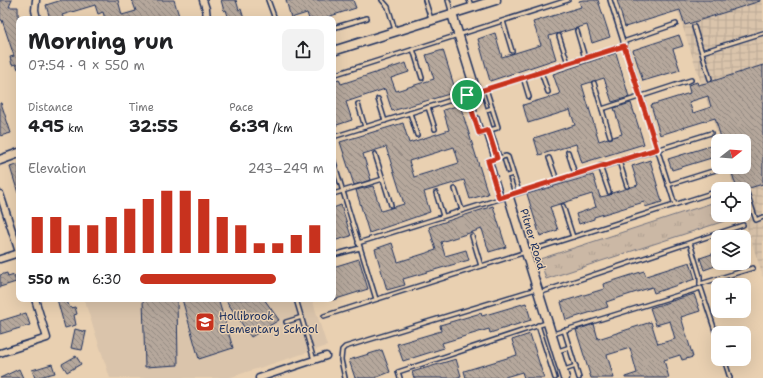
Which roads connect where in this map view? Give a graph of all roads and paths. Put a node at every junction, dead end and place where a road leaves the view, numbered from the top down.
1 (36, 0) edge
2 (203, 0) edge
3 (268, 0) edge
4 (382, 0) edge
5 (425, 0) edge
6 (448, 0) edge
7 (496, 0) edge
8 (568, 0) edge
9 (610, 0) edge
10 (470, 4) edge
11 (452, 14) junction
12 (36, 16) edge
13 (207, 16) edge
14 (273, 16) edge
15 (367, 18) dead end
16 (431, 21) junction
17 (503, 21) junction
18 (676, 24) dead end
19 (336, 27) edge
20 (694, 27) dead end
21 (577, 31) dead end
22 (396, 32) junction
23 (763, 34) edge
24 (458, 35) junction
25 (559, 36) dead end
26 (624, 44) junction
27 (336, 50) edge
28 (413, 50) junction
29 (512, 51) dead end
30 (702, 52) junction
31 (585, 58) junction
32 (568, 64) junction
33 (542, 72) junction
34 (336, 74) edge
35 (422, 78) dead end
36 (523, 78) junction
37 (710, 79) dead end
38 (692, 80) dead end
39 (594, 83) dead end
40 (486, 89) junction
41 (476, 92) junction
42 (548, 92) dead end
43 (467, 95) junction
44 (640, 96) junction
45 (529, 97) dead end
46 (378, 99) dead end
47 (358, 104) dead end
48 (428, 107) junction
49 (492, 108) junction
50 (602, 108) junction
51 (482, 111) junction
52 (410, 113) junction
53 (473, 114) junction
54 (385, 121) junction
55 (365, 127) junction
56 (435, 129) dead end
57 (488, 130) junction
58 (711, 132) dead end
59 (417, 135) dead end
60 (336, 136) edge
61 (610, 136) dead end
62 (657, 149) junction
63 (568, 152) dead end
64 (16, 154) edge
65 (375, 154) dead end
66 (497, 158) junction
67 (549, 158) dead end
68 (0, 160) edge
69 (619, 161) junction
70 (600, 166) junction
71 (336, 169) edge
72 (711, 172) edge
73 (514, 174) junction
74 (575, 174) junction
75 (503, 177) junction
76 (383, 179) junction
77 (494, 180) junction
78 (557, 180) junction
79 (668, 185) junction
80 (627, 186) dead end
81 (455, 189) dead end
82 (343, 191) junction
83 (519, 192) junction
84 (609, 192) dead end
85 (336, 193) edge
86 (436, 193) dead end
87 (0, 194) edge
88 (711, 194) edge
89 (508, 195) junction
90 (499, 198) junction
91 (391, 205) dead end
92 (675, 205) junction
93 (751, 205) edge
94 (563, 206) dead end
95 (462, 210) junction
96 (443, 216) junction
97 (763, 217) edge
98 (743, 225) dead end
99 (472, 236) dead end
100 (572, 237) junction
101 (16, 243) edge
102 (358, 243) junction
103 (690, 243) junction
104 (360, 248) junction
105 (526, 252) junction
106 (16, 253) edge
107 (336, 254) edge
108 (0, 259) edge
109 (481, 266) junction
110 (753, 268) dead end
111 (701, 286) junction
112 (538, 291) junction
113 (376, 299) junction
114 (36, 302) edge
115 (297, 302) edge
116 (324, 316) dead end
117 (302, 317) junction
118 (286, 322) dead end
119 (548, 322) junction
120 (538, 325) junction
121 (714, 326) edge
122 (564, 330) junction
123 (552, 334) junction
124 (545, 346) junction
125 (570, 347) junction
126 (557, 351) junction
127 (0, 353) edge
128 (326, 356) dead end
129 (314, 360) junction
130 (550, 363) junction
131 (576, 366) junction
132 (726, 366) edge
133 (564, 374) edge
134 (261, 378) edge
135 (345, 378) edge
136 (400, 378) edge
137 (555, 378) edge
138 (580, 378) edge
139 (730, 378) edge

1 - 12 street
2 - 13 street
3 - 14 lane
4 - 22 lane
5 - 16 lane
6 - 11 lane
7 - 10 street
8 - 17 lane
9 - 26 lane
10 - 11 street
11 - 16 street
11 - 24 street, Pitner Road
15 - 19 lane
16 - 22 street
17 - 24 lane
17 - 29 lane
18 - 26 lane
20 - 30 lane
21 - 31 lane
22 - 27 street
23 - 30 lane
24 - 28 lane
24 - 41 street, Pitner Road
25 - 32 lane
26 - 31 lane
26 - 44 lane
28 - 34 lane
28 - 35 lane
30 - 37 lane
31 - 32 lane
32 - 33 lane
33 - 36 lane
33 - 42 lane
36 - 40 lane
36 - 45 lane
38 - 44 lane
39 - 50 lane
40 - 41 lane
40 - 49 lane
41 - 43 lane
41 - 51 street, Pitner Road
43 - 48 lane
43 - 53 lane
44 - 50 lane
44 - 62 lane
46 - 54 lane
47 - 55 lane
48 - 52 lane
48 - 56 lane
49 - 51 lane
49 - 57 lane
50 - 61 lane
51 - 53 lane
51 - 57 street, Pitner Road
52 - 54 lane
52 - 59 lane
53 - 57 lane
54 - 55 lane
55 - 60 lane
57 - 66 street, Pitner Road
58 - 62 lane
62 - 69 lane
62 - 79 lane
63 - 74 lane
64 - 68 street
65 - 76 lane
66 - 73 lane
66 - 75 street, Pitner Road
66 - 77 lane
67 - 78 lane
69 - 70 lane
69 - 80 lane
70 - 74 lane
70 - 84 lane
71 - 82 lane
72 - 79 lane
73 - 75 lane
73 - 83 lane
74 - 78 lane
75 - 77 lane
75 - 89 street, Pitner Road
76 - 82 lane
76 - 91 lane
77 - 90 lane
78 - 83 lane
79 - 92 lane
81 - 95 lane
82 - 85 lane
82 - 102 lane
83 - 89 lane
86 - 96 lane
87 - 101 street
88 - 92 lane
89 - 90 lane
89 - 105 street, Pitner Road
90 - 95 lane
92 - 100 lane
93 - 97 lane
94 - 100 lane
95 - 96 lane
96 - 102 lane
98 - 103 lane
99 - 109 lane
100 - 105 lane
102 - 104 lane
103 - 111 lane
103 - 112 lane
104 - 107 lane
104 - 113 lane
105 - 109 lane
105 - 112 street, Pitner Road
106 - 108 street
109 - 113 lane
110 - 111 lane
111 - 121 lane
111 - 122 lane
112 - 119 street, Pitner Road
112 - 135 lane
113 - 116 lane
114 - 127 street
115 - 117 lane
117 - 118 lane
117 - 129 lane
119 - 120 lane
119 - 123 street, Pitner Road
120 - 124 lane
120 - 136 lane
122 - 123 lane
122 - 125 lane
123 - 126 street, Pitner Road
124 - 126 lane
124 - 130 lane
125 - 126 lane
125 - 131 lane
126 - 130 lane
126 - 133 street, Pitner Road
128 - 129 street
129 - 134 street
130 - 137 lane
131 - 133 lane
131 - 138 lane
132 - 139 lane

